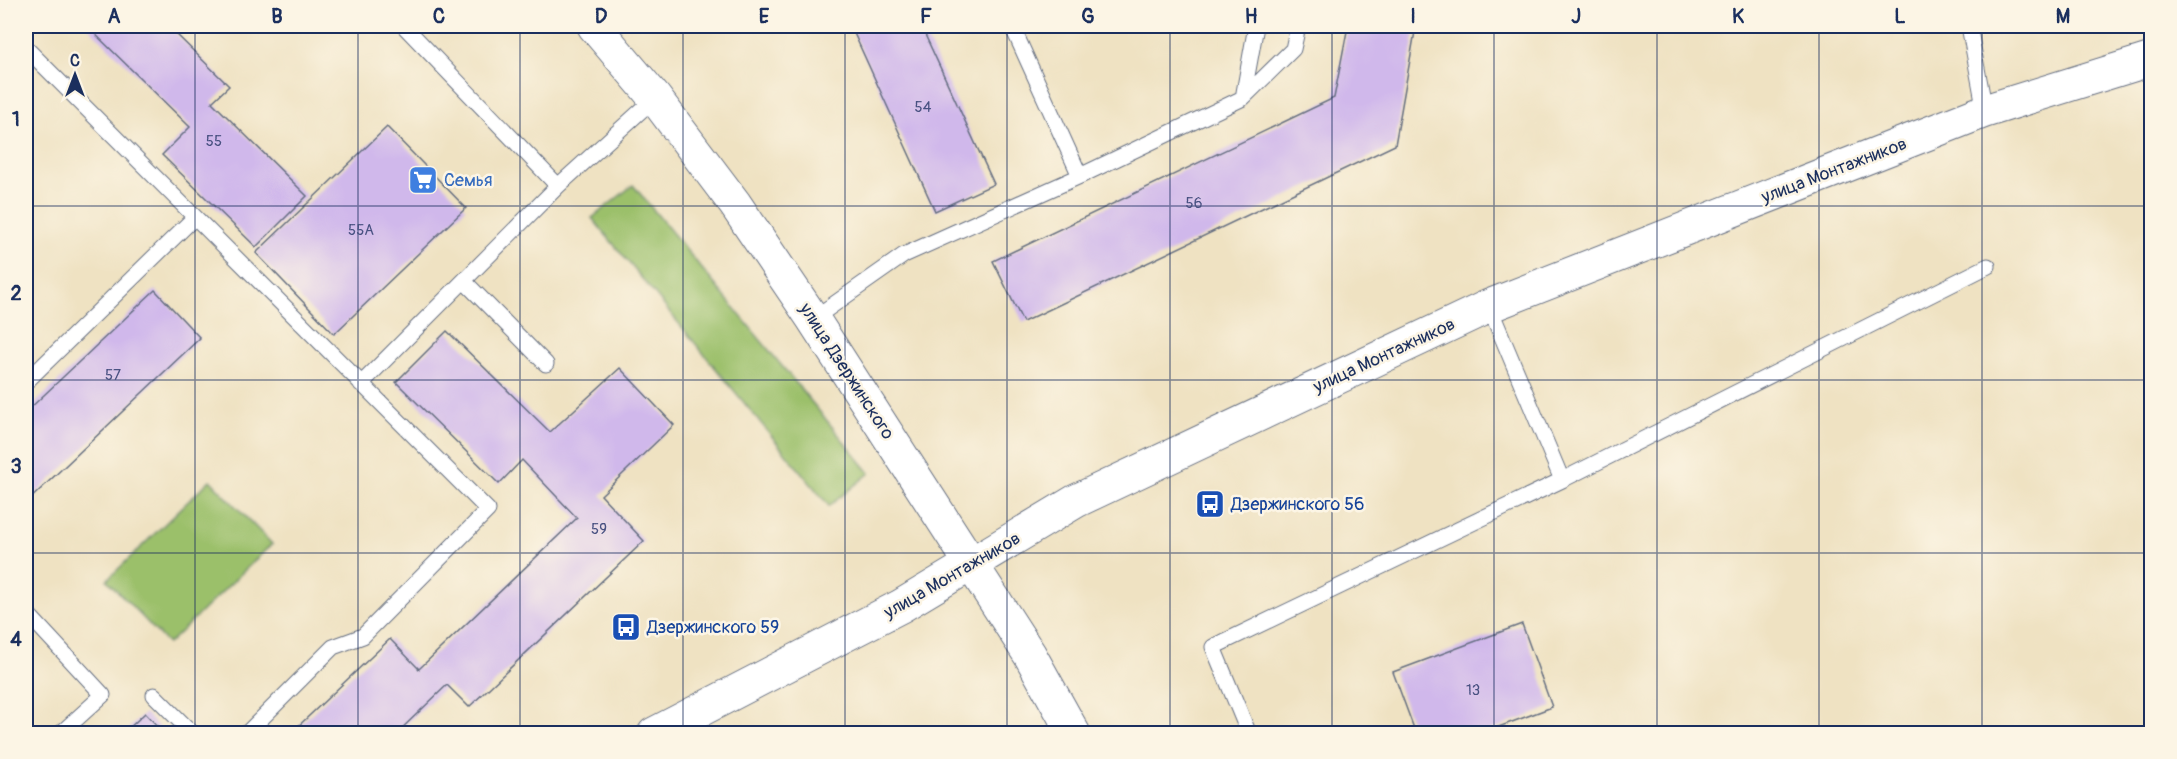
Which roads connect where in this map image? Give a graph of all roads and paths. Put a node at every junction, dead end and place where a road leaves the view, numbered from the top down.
1 (405, 26) edge
2 (594, 26) edge
3 (1012, 26) edge
4 (1256, 26) edge
5 (1298, 26) edge
6 (1969, 26) edge
7 (26, 48) edge
8 (2151, 59) edge
9 (655, 98) junction
10 (1243, 98) junction
11 (1985, 111) junction
12 (1080, 176) junction
13 (558, 186) junction
14 (194, 218) junction
15 (1988, 266) dead end
16 (464, 281) junction
17 (1489, 306) junction
18 (813, 319) junction
19 (546, 364) dead end
20 (26, 382) edge
21 (362, 384) junction
22 (1562, 480) junction
23 (972, 565) junction
24 (26, 612) edge
25 (154, 695) dead end
26 (60, 734) edge
27 (193, 734) edge
28 (246, 734) edge
29 (654, 734) edge
30 (1074, 734) edge
31 (1249, 734) edge

1 - 13 lane
2 - 9 street, улица Дзержинского
3 - 12 lane
4 - 10 lane
5 - 10 lane
6 - 11 lane
7 - 14 lane
8 - 11 street, улица Монтажников
9 - 13 lane
9 - 18 street, улица Дзержинского
10 - 12 lane
11 - 17 street, улица Монтажников
12 - 18 lane
13 - 16 lane
14 - 20 lane
14 - 21 lane
15 - 22 lane
16 - 19 lane
16 - 21 lane
17 - 22 lane
17 - 23 street, улица Монтажников
18 - 23 street, улица Дзержинского
21 - 28 lane
22 - 31 lane
23 - 29 street, улица Монтажников
23 - 30 street, улица Дзержинского
24 - 26 lane
25 - 27 lane

